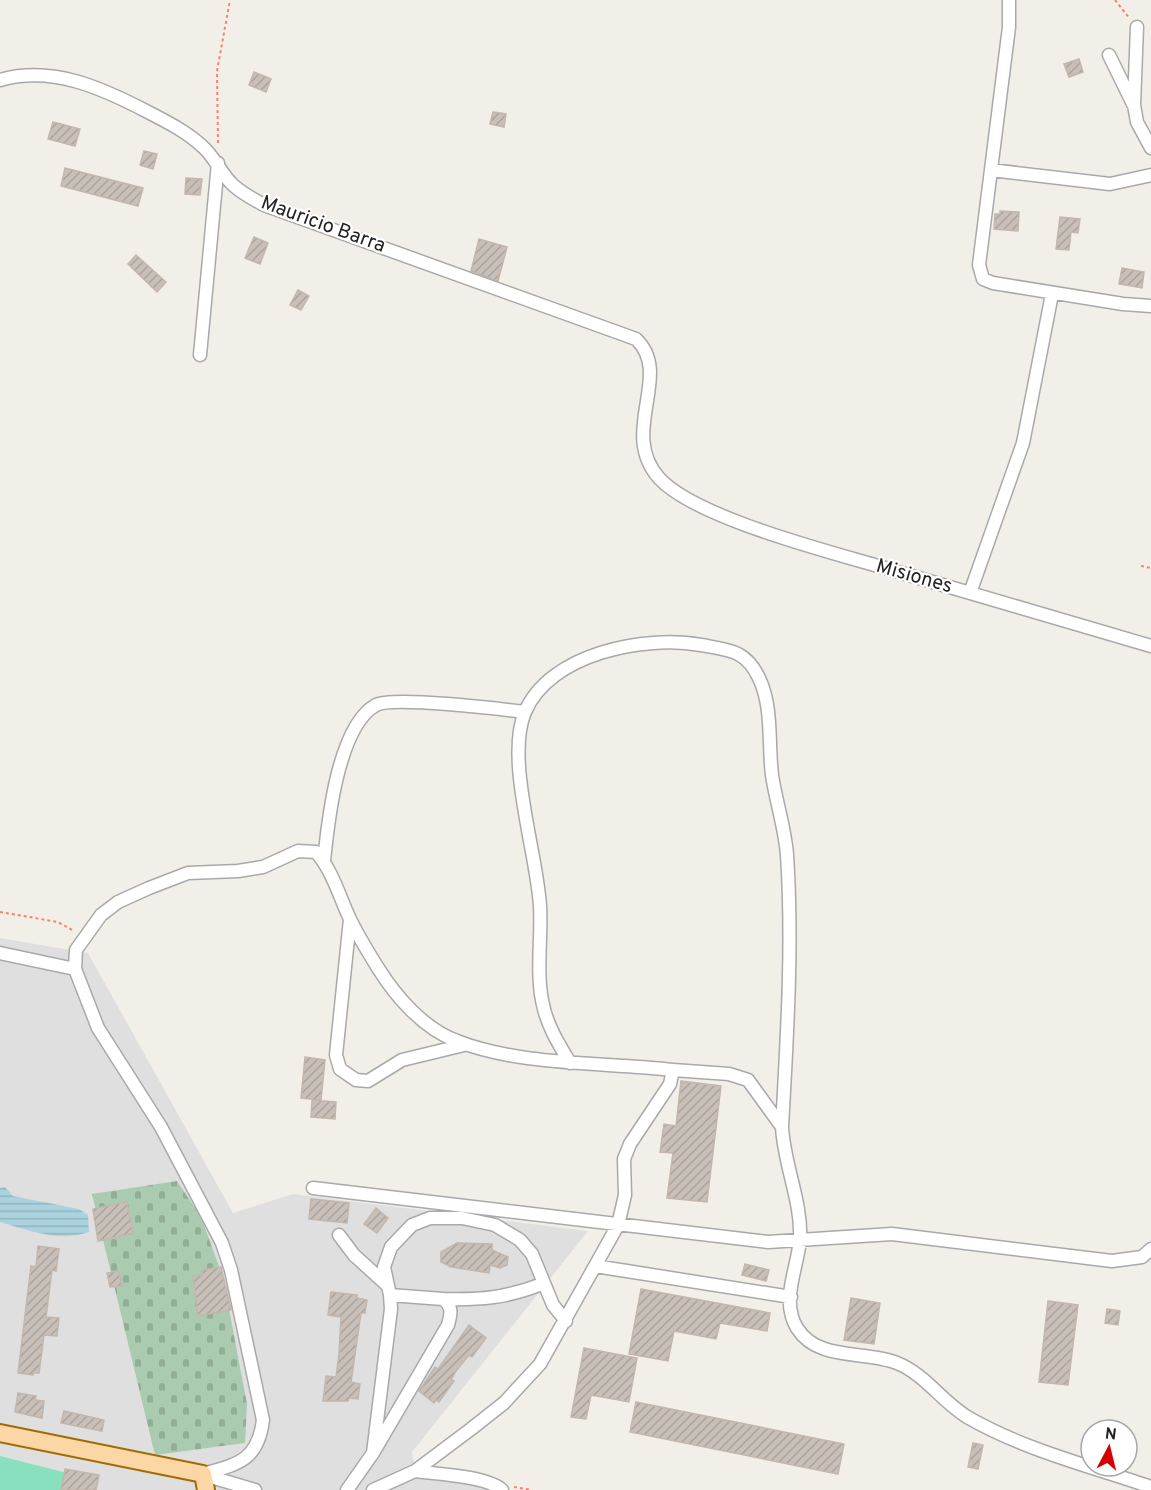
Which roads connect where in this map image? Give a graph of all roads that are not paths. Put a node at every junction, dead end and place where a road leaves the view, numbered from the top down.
1 (1009, 0) edge
2 (1137, 27) dead end
3 (1109, 55) dead end
4 (0, 80) edge
5 (1134, 105) junction
6 (1151, 148) edge
7 (218, 163) junction
8 (992, 170) junction
9 (1151, 175) edge
10 (1052, 294) junction
11 (1151, 306) edge
12 (200, 355) dead end
13 (681, 498) joint
14 (970, 593) junction
15 (1151, 646) edge
16 (525, 712) junction
17 (324, 861) junction
18 (350, 919) junction
19 (0, 953) edge
20 (75, 969) junction
21 (467, 1044) junction
22 (570, 1063) junction
23 (673, 1070) junction
24 (782, 1127) junction
25 (313, 1188) dead end
26 (618, 1225) junction
27 (339, 1235) dead end
28 (800, 1239) junction
29 (1151, 1248) edge
30 (595, 1266) junction
31 (542, 1284) junction
32 (388, 1290) junction
33 (791, 1297) junction
34 (443, 1299) junction
35 (566, 1321) junction
36 (0, 1433) edge
37 (373, 1453) junction
38 (415, 1471) junction
39 (205, 1482) edge
40 (1151, 1487) edge
41 (255, 1490) edge
42 (347, 1490) edge
43 (373, 1490) edge
44 (502, 1490) edge

1 - 8 street
2 - 5 street
3 - 5 street
4 - 7 street, Mauricio Barra
5 - 6 street
7 - 12 street
7 - 13 street, Mauricio Barra
8 - 9 street
8 - 10 street
10 - 11 street
10 - 14 street
13 - 14 street, Misiones
14 - 15 street, Misiones
16 - 17 street
16 - 22 street
16 - 24 street
17 - 18 street
17 - 20 street
18 - 21 street
18 - 21 street
19 - 20 street
20 - 39 street
21 - 22 street
22 - 23 street
23 - 24 street
23 - 26 street
24 - 28 street
25 - 26 street
26 - 28 street
26 - 30 street
27 - 32 street
28 - 29 street
28 - 33 street
30 - 33 street
30 - 35 street
31 - 32 street
31 - 34 street
31 - 35 street
32 - 34 street
32 - 37 street
33 - 40 street
34 - 37 street
35 - 38 street
36 - 39 main road
37 - 42 street
38 - 43 street
38 - 44 street
39 - 41 street

